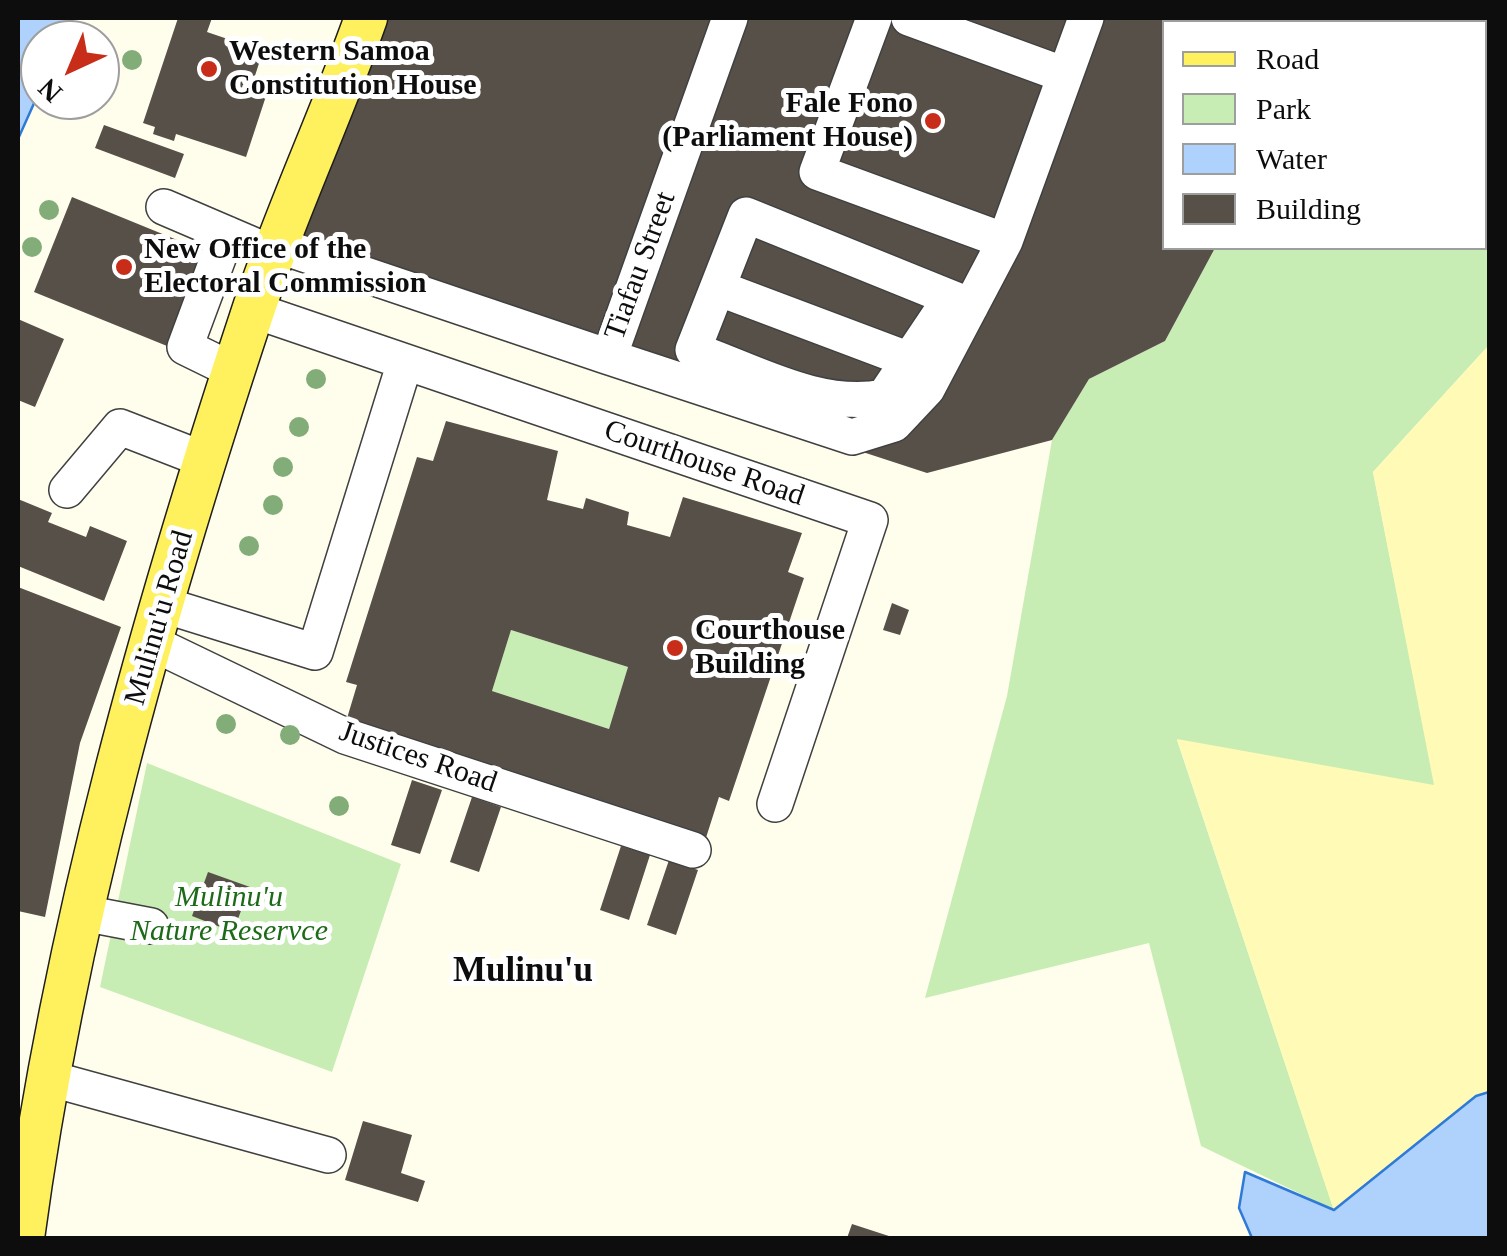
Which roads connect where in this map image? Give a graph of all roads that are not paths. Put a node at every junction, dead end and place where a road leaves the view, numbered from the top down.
1 (366, 18) edge
2 (730, 18) edge
3 (872, 18) edge
4 (909, 18) edge
5 (1086, 18) edge
6 (1065, 75) junction
7 (164, 206) dead end
8 (227, 234) junction
9 (1005, 241) junction
10 (278, 250) junction
11 (718, 288) junction
12 (961, 302) junction
13 (253, 310) junction
14 (609, 356) junction
15 (912, 361) junction
16 (404, 362) junction
17 (234, 371) junction
18 (707, 372) junction
19 (206, 460) junction
20 (67, 490) dead end
21 (158, 624) junction
22 (776, 804) dead end
23 (693, 850) dead end
24 (83, 913) junction
25 (151, 926) dead end
26 (48, 1078) junction
27 (328, 1155) dead end
28 (24, 1238) edge

1 - 10 main road, Mulinu'u Road
2 - 14 street, Tiafau Street
3 - 9 street
4 - 6 street
5 - 6 street
6 - 9 street
7 - 8 street, Tiafau Street
8 - 10 street, Tiafau Street
8 - 17 street
9 - 12 street
10 - 13 main road, Mulinu'u Road
10 - 14 street, Tiafau Street
11 - 12 street
11 - 15 street
11 - 18 street
12 - 15 street
12 - 18 street
13 - 16 street, Courthouse Road
13 - 17 main road, Mulinu'u Road
14 - 18 street
15 - 18 street
16 - 21 street
16 - 22 street, Courthouse Road
17 - 19 main road, Mulinu'u Road
19 - 20 street
19 - 21 main road, Mulinu'u Road
21 - 23 street, Justices Road
21 - 24 main road, Mulinu'u Road
24 - 25 street
24 - 26 main road, Mulinu'u Road
26 - 27 street
26 - 28 main road, Mulinu'u Road

